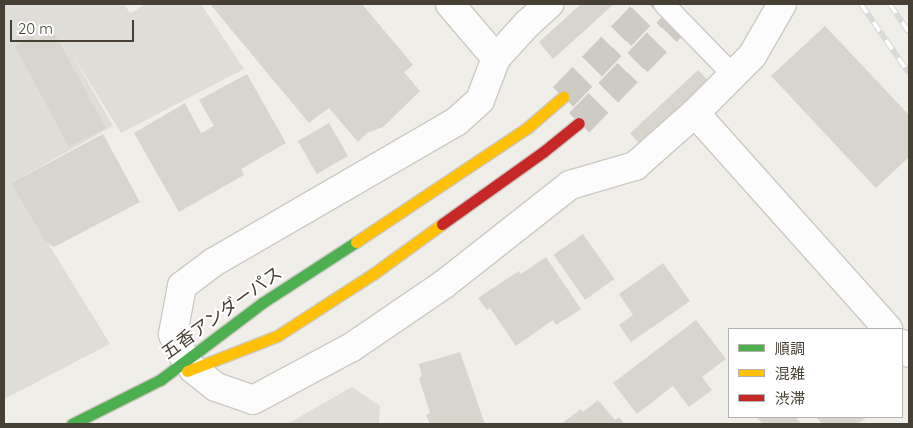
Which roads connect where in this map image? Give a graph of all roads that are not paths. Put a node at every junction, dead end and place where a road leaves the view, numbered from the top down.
1 (450, 4) edge
2 (550, 4) edge
3 (664, 4) edge
4 (782, 4) edge
5 (496, 58) junction
6 (734, 76) junction
7 (563, 97) tunnel mouth
8 (696, 114) junction
9 (579, 123) tunnel mouth
10 (887, 328) edge
11 (190, 365) junction
12 (72, 424) edge

1 - 5 street
2 - 5 street
3 - 6 lane
4 - 6 street
5 - 11 street
6 - 8 street
7 - 11 main road, 五香アンダーパス
8 - 10 street
8 - 11 street
9 - 11 main road, 五香アンダーパス
11 - 12 main road, 五香アンダーパス

